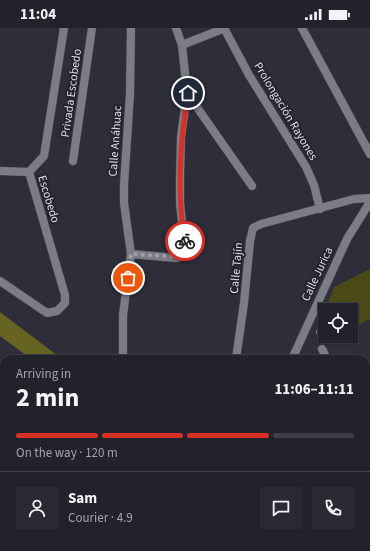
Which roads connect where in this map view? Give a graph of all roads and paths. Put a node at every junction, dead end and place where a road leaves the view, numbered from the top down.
1 (64, 28) edge
2 (92, 28) edge
3 (131, 28) edge
4 (176, 28) edge
5 (225, 28) edge
6 (302, 28) edge
7 (182, 45) junction
8 (188, 93) junction
9 (370, 154) edge
10 (73, 161) dead end
11 (0, 171) edge
12 (28, 172) junction
13 (252, 186) dead end
14 (370, 198) edge
15 (370, 202) edge
16 (320, 209) junction
17 (131, 254) junction
18 (0, 281) edge
19 (322, 349) dead end
20 (123, 355) edge
21 (237, 355) edge
22 (294, 355) edge
23 (325, 355) edge

1 - 12 street, Escobedo
2 - 10 street, Privada Escobedo
3 - 17 street, Calle Anáhuac
4 - 7 street
5 - 7 street
5 - 16 street, Prolongación Rayones
6 - 9 street
7 - 8 street
8 - 13 street
8 - 17 street
11 - 12 street
12 - 18 street, Escobedo
14 - 16 street, Calle Tajín
15 - 22 street, Calle Jurica
16 - 21 street, Calle Tajín
17 - 20 street, Calle Anáhuac
19 - 23 street

